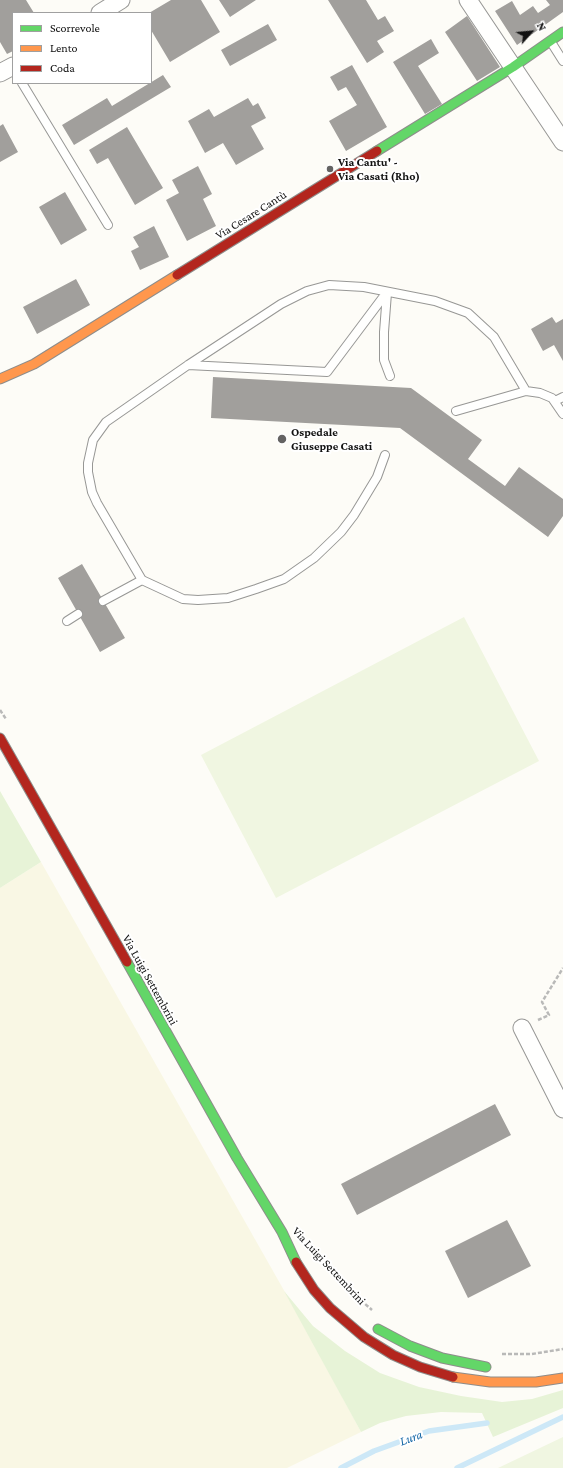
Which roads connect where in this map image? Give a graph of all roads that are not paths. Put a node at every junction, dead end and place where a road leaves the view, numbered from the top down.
1 (121, 0) edge
2 (468, 0) edge
3 (102, 12) edge
4 (563, 32) edge
5 (550, 42) junction
6 (563, 62) edge
7 (513, 67) junction
8 (23, 84) edge
9 (563, 142) edge
10 (108, 226) dead end
11 (387, 292) junction
12 (188, 365) junction
13 (390, 376) dead end
14 (0, 379) edge
15 (526, 391) junction
16 (563, 397) edge
17 (555, 401) junction
18 (456, 411) dead end
19 (563, 414) edge
20 (385, 455) dead end
21 (142, 580) junction
22 (103, 601) dead end
23 (78, 614) dead end
24 (67, 621) dead end
25 (0, 738) edge
26 (522, 1028) road end
27 (563, 1109) edge
28 (282, 1232) junction
29 (301, 1253) dead end
30 (372, 1325) dead end
31 (495, 1368) dead end
32 (563, 1378) edge

1 - 3 street
2 - 7 street
4 - 5 street, Via Cesare Cantù
5 - 6 lane
5 - 7 street, Via Cesare Cantù
7 - 9 street
7 - 14 street, Via Cesare Cantù
8 - 10 lane
11 - 12 lane
11 - 12 lane
11 - 13 lane
11 - 15 lane
12 - 21 lane
15 - 17 lane
15 - 18 lane
16 - 17 lane
17 - 19 lane
20 - 21 lane
21 - 22 lane
23 - 24 lane
25 - 28 street, Via Luigi Settembrini
26 - 27 street
28 - 29 street, Via Luigi Settembrini
28 - 32 street, Via Luigi Settembrini
30 - 31 street

